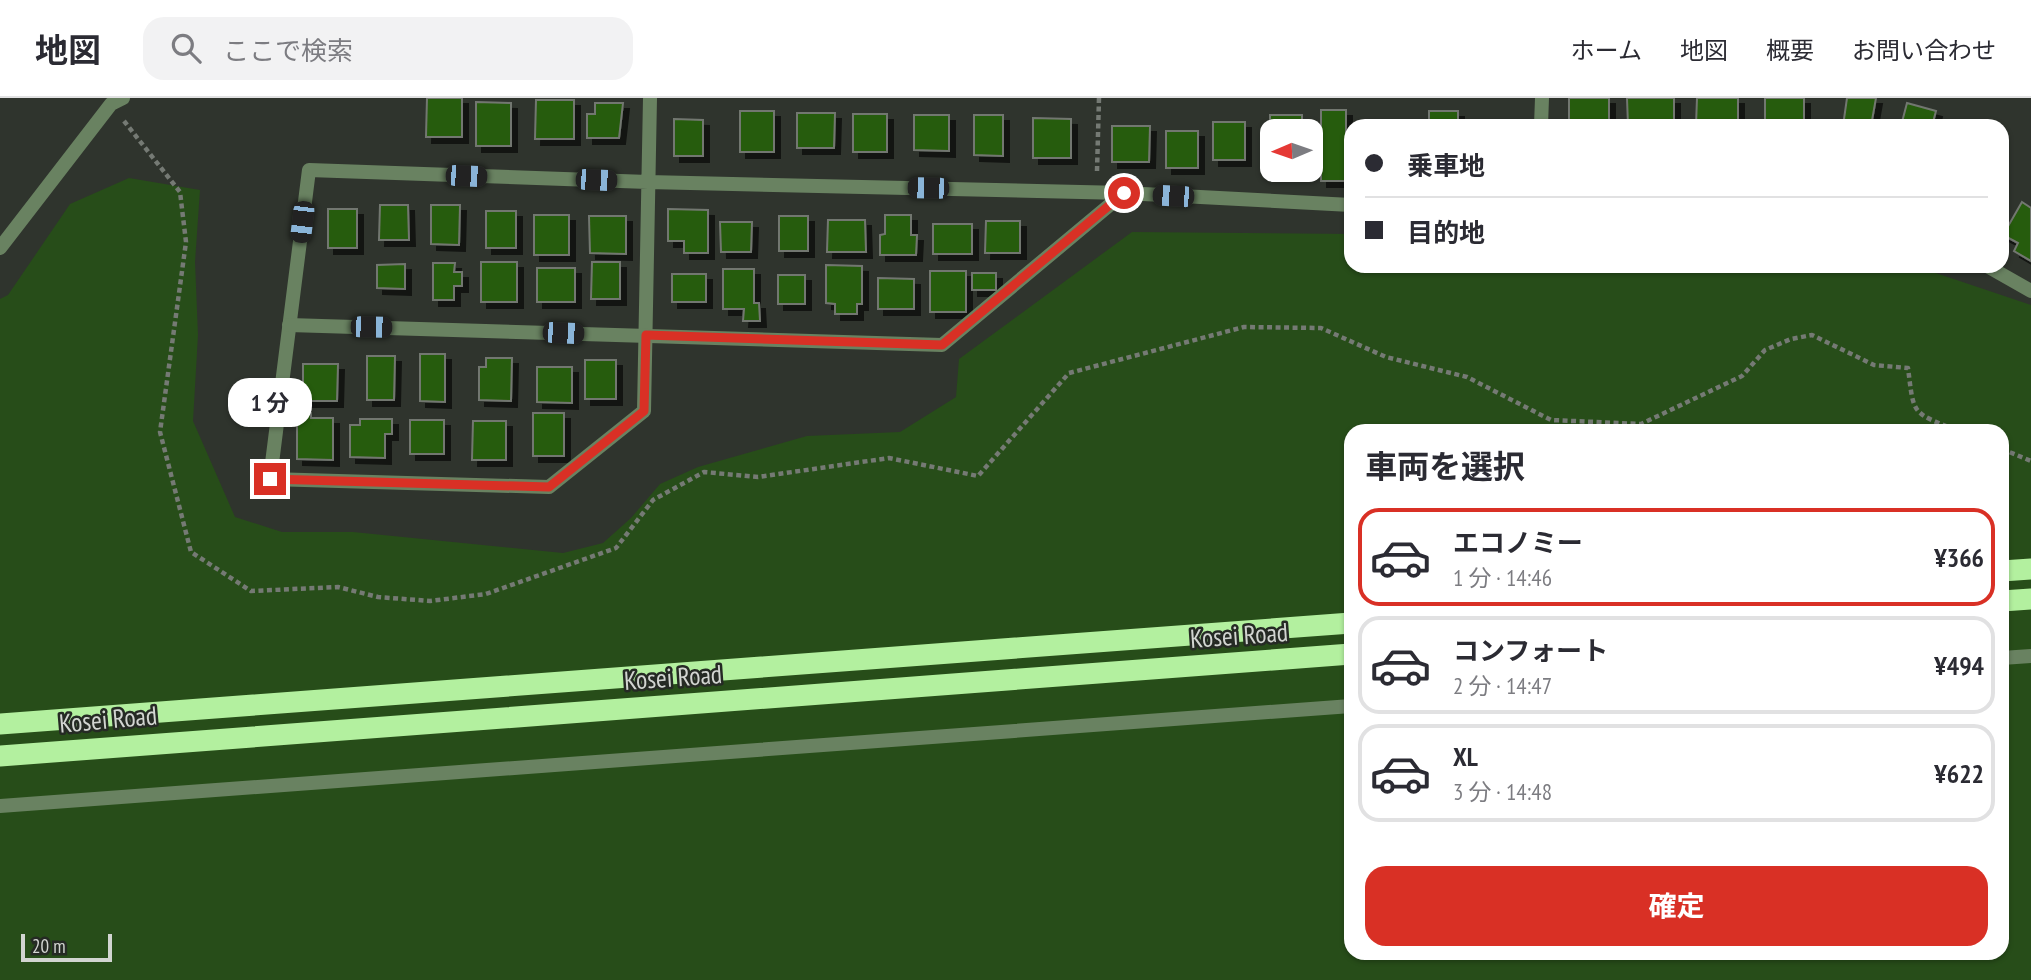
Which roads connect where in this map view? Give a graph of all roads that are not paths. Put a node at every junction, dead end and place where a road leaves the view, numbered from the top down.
1 (650, 98) edge
2 (1542, 98) edge
3 (117, 101) edge
4 (1541, 119) edge
5 (648, 182) junction
6 (1124, 193) junction
7 (1344, 205) edge
8 (0, 247) edge
9 (1999, 273) edge
10 (2031, 291) edge
11 (289, 325) junction
12 (646, 335) junction
13 (2031, 569) edge
14 (2009, 571) edge
15 (2031, 599) edge
16 (2009, 601) edge
17 (1344, 624) edge
18 (1344, 655) edge
19 (2031, 656) edge
20 (2009, 658) edge
21 (1344, 707) edge
22 (0, 723) edge
23 (0, 756) edge
24 (0, 806) edge

1 - 5 street
2 - 4 street
3 - 8 street
5 - 6 street
5 - 11 street
5 - 12 street
6 - 7 street
6 - 12 street
9 - 10 street
11 - 12 street
11 - 12 street
13 - 14 highway
15 - 16 highway
17 - 22 highway, Kosei Road
18 - 23 highway, Kosei Road
19 - 20 street
21 - 24 street

